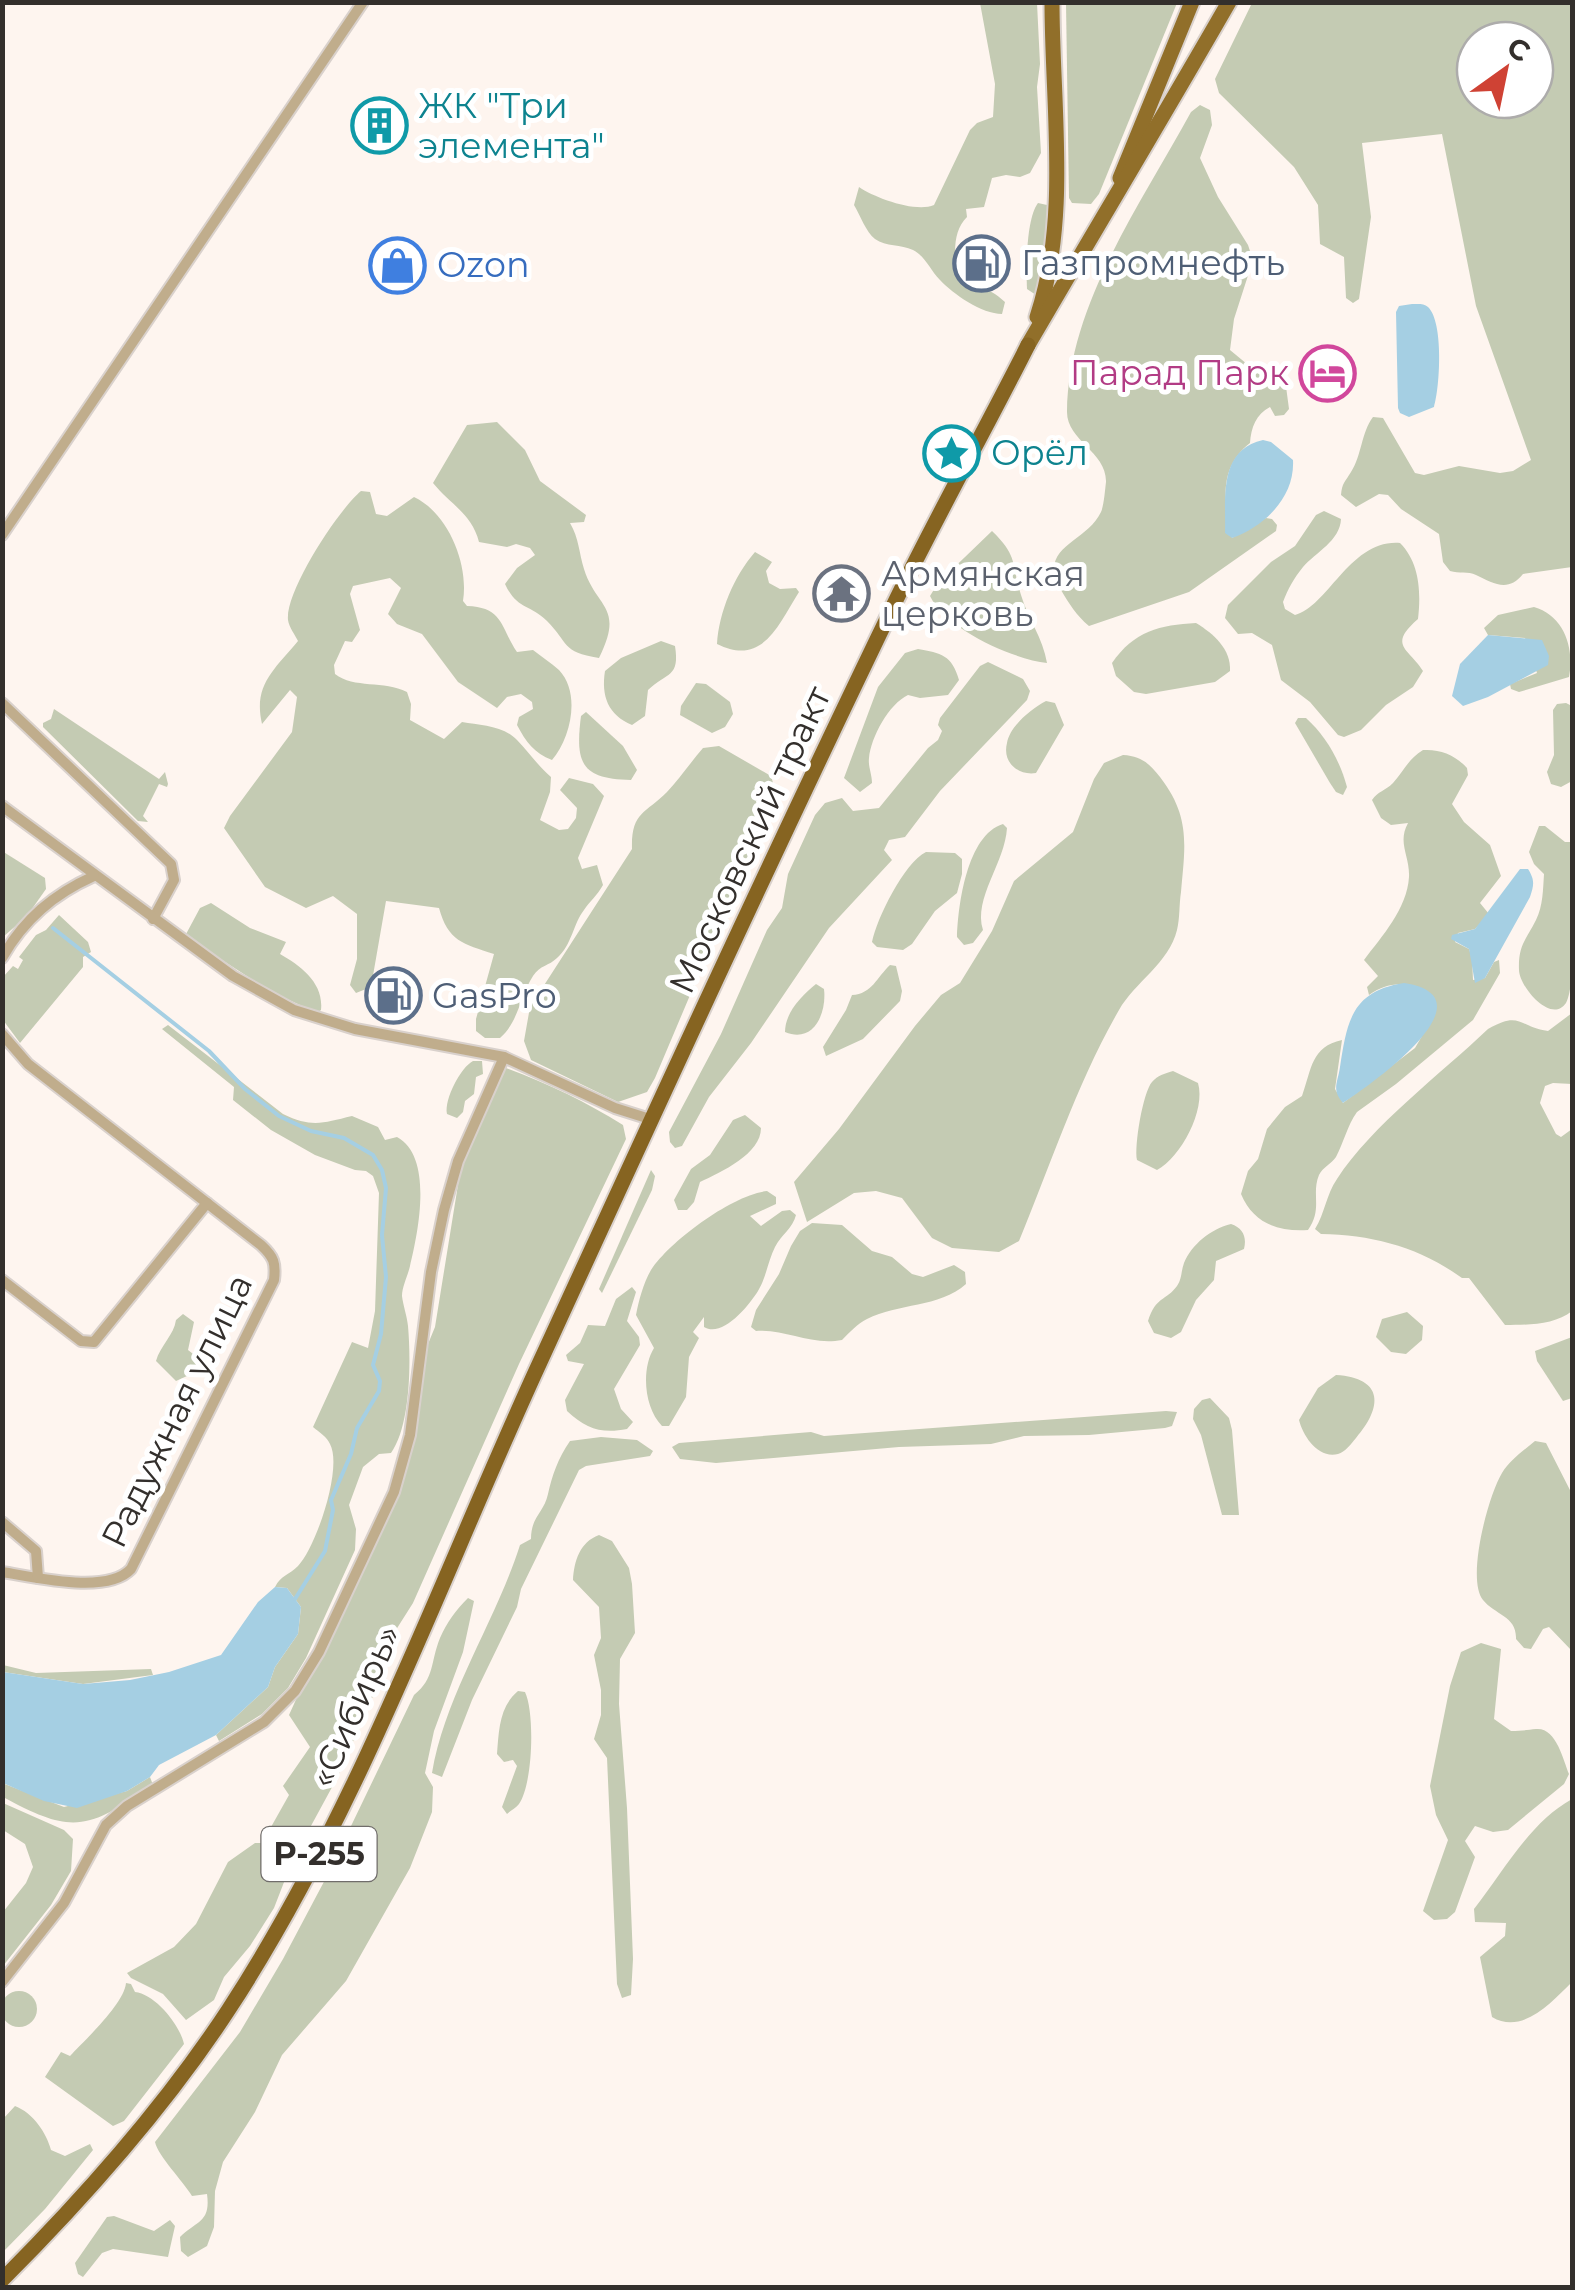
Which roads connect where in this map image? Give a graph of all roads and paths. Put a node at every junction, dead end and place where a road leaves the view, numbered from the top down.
1 (363, 2) edge
2 (1052, 2) edge
3 (1192, 2) edge
4 (1229, 2) edge
5 (1107, 210) junction
6 (1028, 344) junction
7 (2, 536) edge
8 (2, 703) edge
9 (2, 806) edge
10 (94, 876) junction
11 (153, 919) junction
12 (2, 958) edge
13 (2, 1034) edge
14 (504, 1057) junction
15 (653, 1120) junction
16 (207, 1203) junction
17 (2, 1280) edge
18 (537, 1367) joint
19 (2, 1522) edge
20 (2, 1572) edge
21 (38, 1578) junction
22 (2, 1982) edge
23 (2, 2280) edge

1 - 7 street
2 - 6 main road
3 - 5 main road
4 - 5 main road
5 - 6 main road
6 - 15 highway, Московский тракт
8 - 11 street
9 - 10 street
10 - 11 street
10 - 12 street
11 - 14 street
13 - 16 street, Радужная улица
14 - 15 street
14 - 22 street
15 - 18 highway, Московский тракт
16 - 17 street
16 - 21 street, Радужная улица
18 - 23 highway, «Сибирь» / Р-255
19 - 21 street
20 - 21 street, Радужная улица

